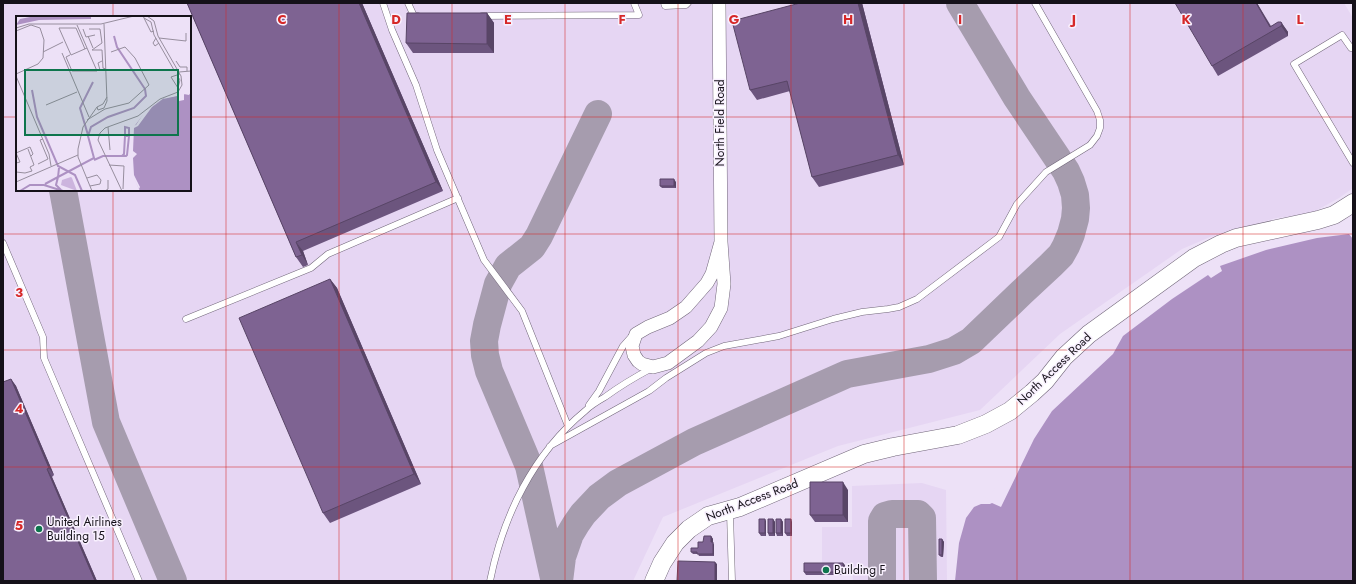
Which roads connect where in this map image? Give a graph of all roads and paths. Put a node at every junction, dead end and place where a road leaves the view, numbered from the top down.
1 (383, 3) edge
2 (408, 3) edge
3 (634, 3) edge
4 (664, 3) edge
5 (688, 3) edge
6 (719, 3) edge
7 (1035, 3) edge
8 (422, 16) edge
9 (474, 16) edge
10 (1352, 48) edge
11 (1353, 163) edge
12 (458, 198) junction
13 (1353, 203) edge
14 (721, 242) junction
15 (3, 243) edge
16 (186, 319) dead end
17 (636, 334) junction
18 (654, 367) junction
19 (586, 410) junction
20 (568, 426) junction
21 (550, 446) junction
22 (730, 510) junction
23 (139, 581) edge
24 (490, 581) edge
25 (654, 581) edge
26 (732, 581) edge

1 - 12 lane
2 - 8 lane
3 - 9 lane
4 - 5 lane
6 - 14 street, North Field Road
7 - 21 lane
10 - 11 lane
12 - 16 lane
12 - 20 lane
13 - 22 street, North Access Road
14 - 17 street, North Field Road
14 - 18 street, North Field Road
15 - 23 lane
17 - 18 street
17 - 19 lane
18 - 19 lane
19 - 20 lane
20 - 21 lane
21 - 24 lane
22 - 25 street, North Access Road
22 - 26 lane

